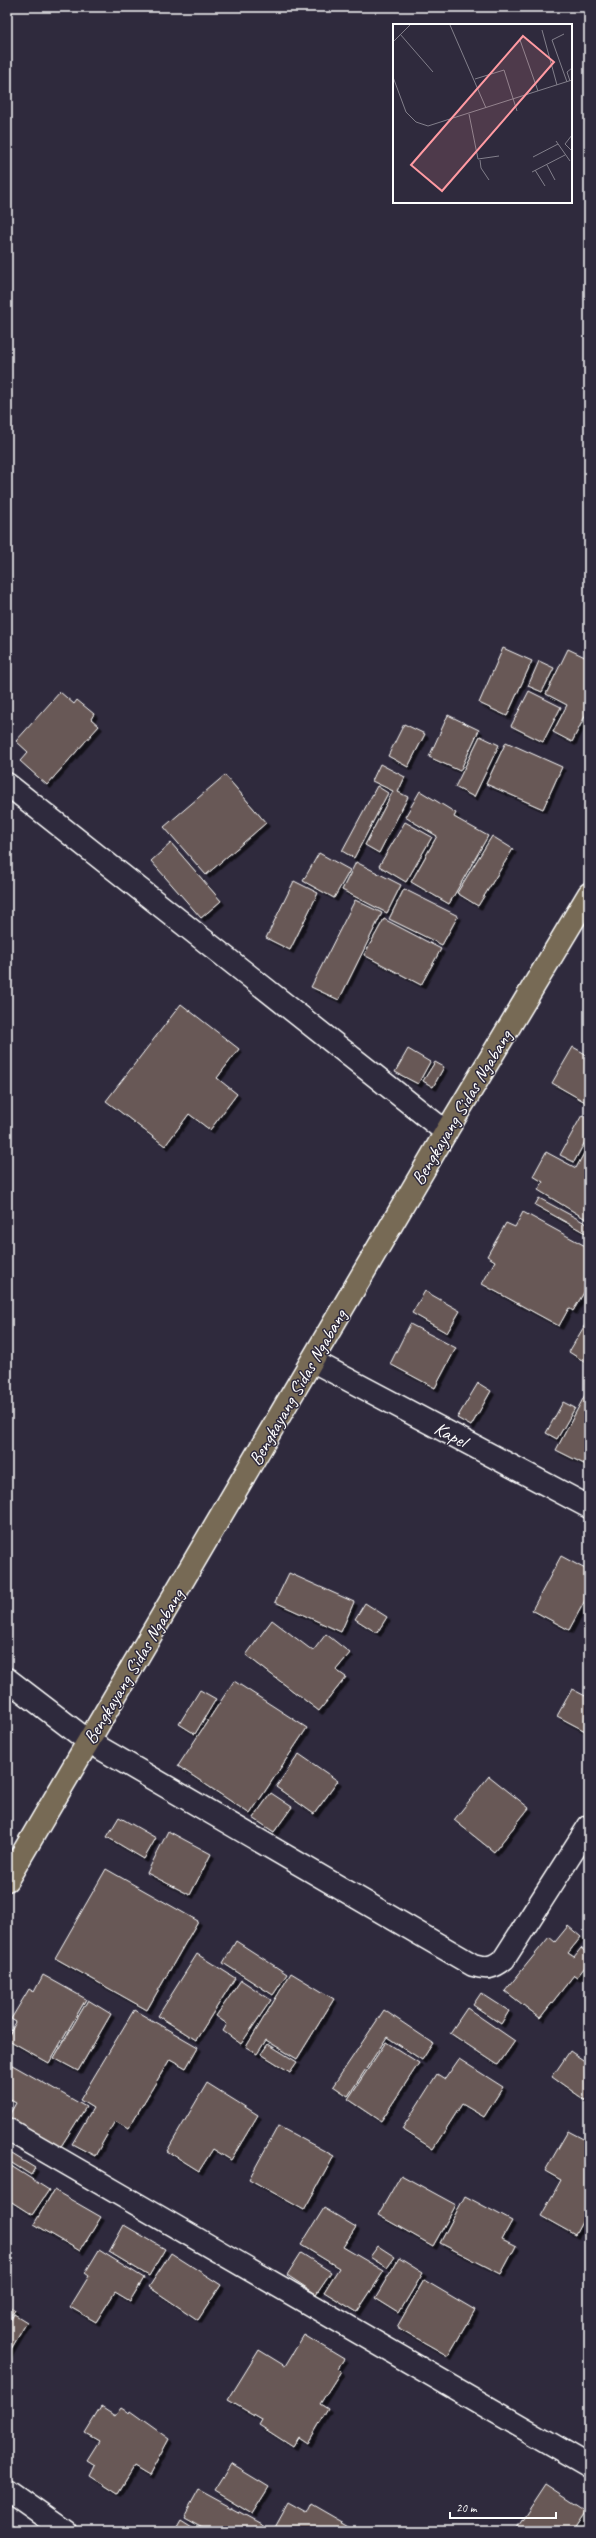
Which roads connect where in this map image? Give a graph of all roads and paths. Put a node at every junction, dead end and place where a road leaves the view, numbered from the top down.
1 (7, 784) edge
2 (589, 894) edge
3 (446, 1132) junction
4 (313, 1361) junction
5 (589, 1507) edge
6 (7, 1679) edge
7 (88, 1741) junction
8 (589, 1826) edge
9 (7, 1880) edge
10 (7, 2129) edge
11 (589, 2466) edge
12 (7, 2490) edge
13 (65, 2531) edge

1 - 3 street
2 - 3 highway, Bengkayang Sidas Ngabang
3 - 4 highway, Bengkayang Sidas Ngabang
4 - 5 street, Kapel
4 - 7 highway, Bengkayang Sidas Ngabang
6 - 7 street
7 - 8 street
7 - 9 highway, Bengkayang Sidas Ngabang
10 - 11 street
12 - 13 street

